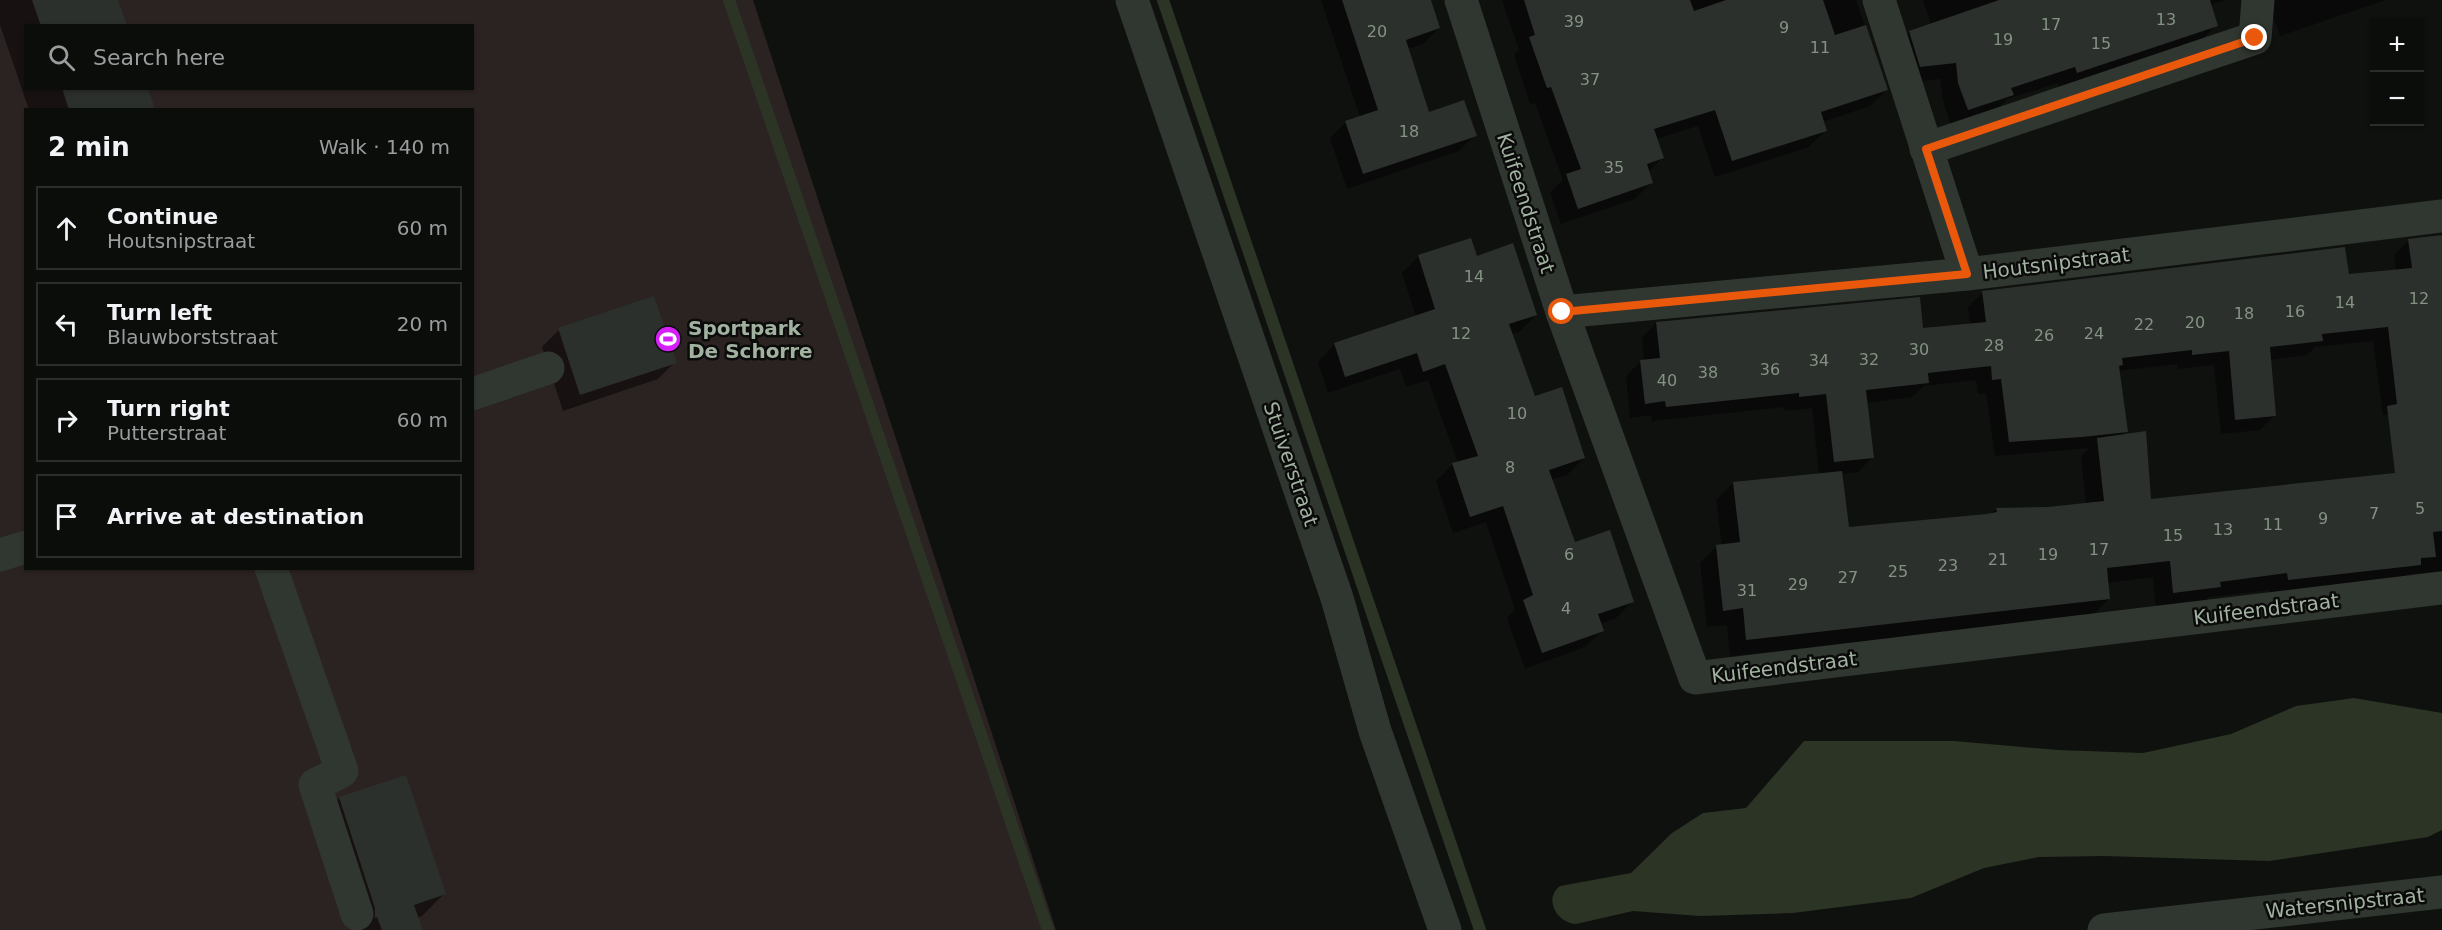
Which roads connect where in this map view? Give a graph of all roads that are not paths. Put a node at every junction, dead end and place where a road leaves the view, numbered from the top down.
1 (1132, 0) edge
2 (1461, 0) edge
3 (1879, 0) edge
4 (2258, 0) edge
5 (1926, 149) junction
6 (2442, 216) edge
7 (1967, 274) junction
8 (1562, 312) junction
9 (548, 368) dead end
10 (474, 393) edge
11 (24, 548) edge
12 (0, 555) edge
13 (272, 570) edge
14 (2442, 588) edge
15 (2442, 892) edge
16 (357, 914) dead end
17 (2119, 929) edge
18 (1445, 930) edge

1 - 18 street, Stuiverstraat
2 - 8 street, Kuifeendstraat
3 - 5 street
4 - 5 street
5 - 7 street
6 - 7 street, Houtsnipstraat
7 - 8 street, Houtsnipstraat
8 - 14 street, Kuifeendstraat
9 - 10 street
11 - 12 street
13 - 16 street
15 - 17 street, Watersnipstraat

